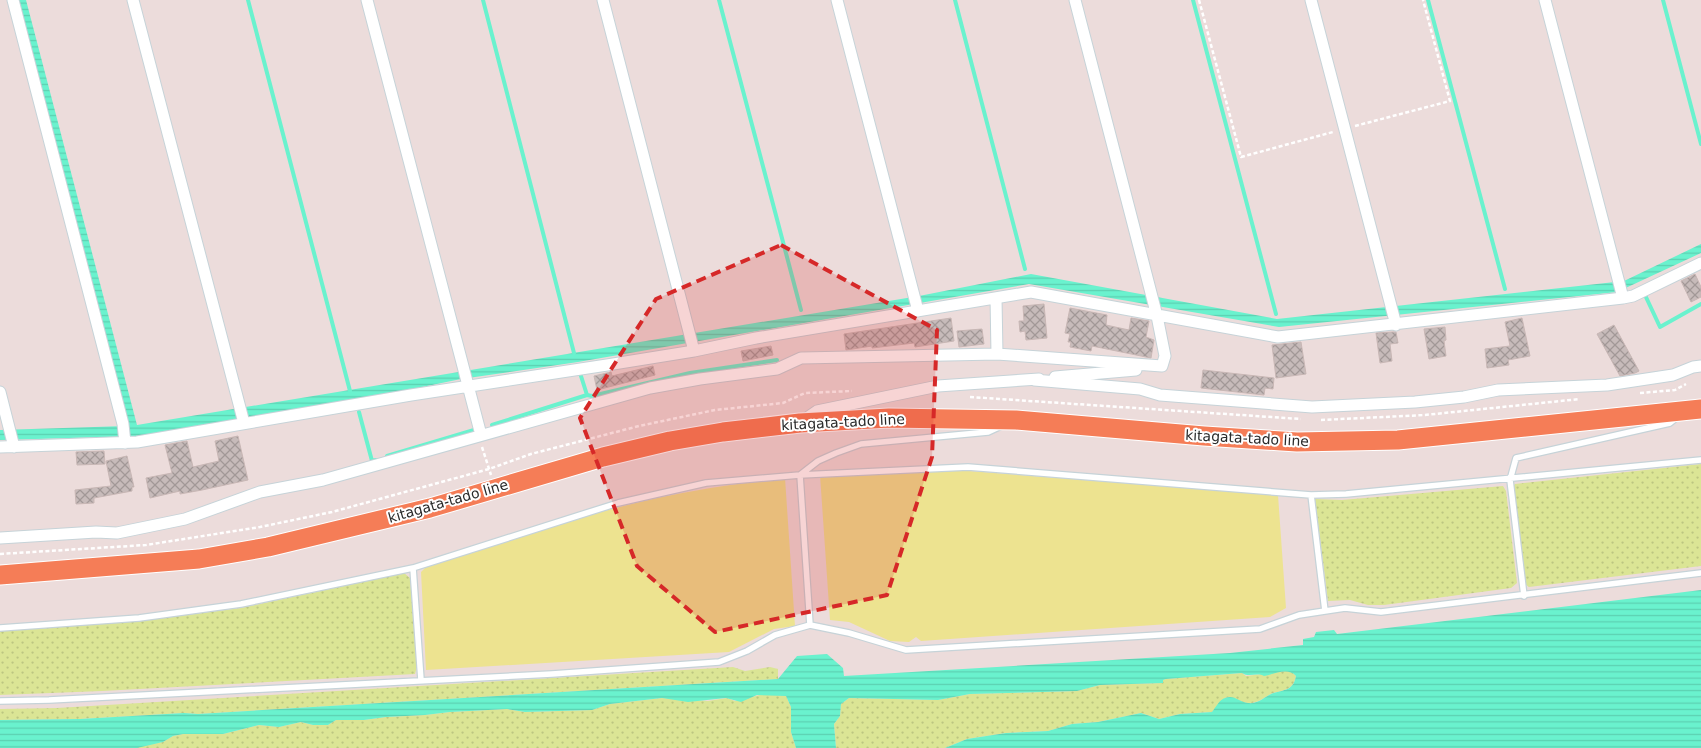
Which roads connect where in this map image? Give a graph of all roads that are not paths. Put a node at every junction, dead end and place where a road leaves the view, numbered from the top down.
1 (13, 0) edge
2 (133, 0) edge
3 (367, 0) edge
4 (603, 0) edge
5 (837, 0) edge
6 (1074, 0) edge
7 (1311, 0) edge
8 (1545, 0) edge
9 (1701, 263) edge
10 (1622, 296) junction
11 (996, 298) junction
12 (917, 309) junction
13 (1156, 312) junction
14 (1395, 322) junction
15 (693, 348) junction
16 (997, 354) junction
17 (1162, 366) junction
18 (1701, 366) edge
19 (1034, 380) junction
20 (468, 384) junction
21 (0, 392) edge
22 (1701, 398) edge
23 (1694, 410) edge
24 (1016, 420) junction
25 (243, 422) junction
26 (800, 423) junction
27 (480, 435) junction
28 (125, 440) junction
29 (13, 444) junction
30 (0, 447) edge
31 (1701, 460) edge
32 (800, 475) junction
33 (1510, 480) junction
34 (1311, 495) junction
35 (0, 538) edge
36 (414, 568) junction
37 (1701, 573) edge
38 (0, 575) edge
39 (1524, 596) junction
40 (1325, 611) junction
41 (810, 625) junction
42 (0, 628) edge
43 (421, 680) junction
44 (0, 701) edge

1 - 28 street
2 - 25 street
3 - 20 street
4 - 15 street
5 - 12 street
6 - 13 street
7 - 14 street
8 - 10 street
9 - 10 street
10 - 14 street
11 - 12 street
11 - 13 street
11 - 16 street
12 - 15 street
13 - 14 street
13 - 17 street
15 - 20 street
16 - 17 street
16 - 27 street
17 - 19 street
18 - 19 street
19 - 26 street
20 - 25 street
20 - 27 street
21 - 29 street
22 - 23 street
23 - 24 main road, kitagata-tado line
23 - 33 lane
24 - 26 main road, kitagata-tado line
24 - 32 lane
25 - 28 street
26 - 38 main road, kitagata-tado line
27 - 35 street
28 - 29 street
29 - 30 street
31 - 33 lane
32 - 34 lane
32 - 36 lane
32 - 41 lane
33 - 34 lane
33 - 39 lane
34 - 40 lane
36 - 42 lane
36 - 43 lane
37 - 39 lane
39 - 40 lane
40 - 41 lane
41 - 43 lane
43 - 44 lane

